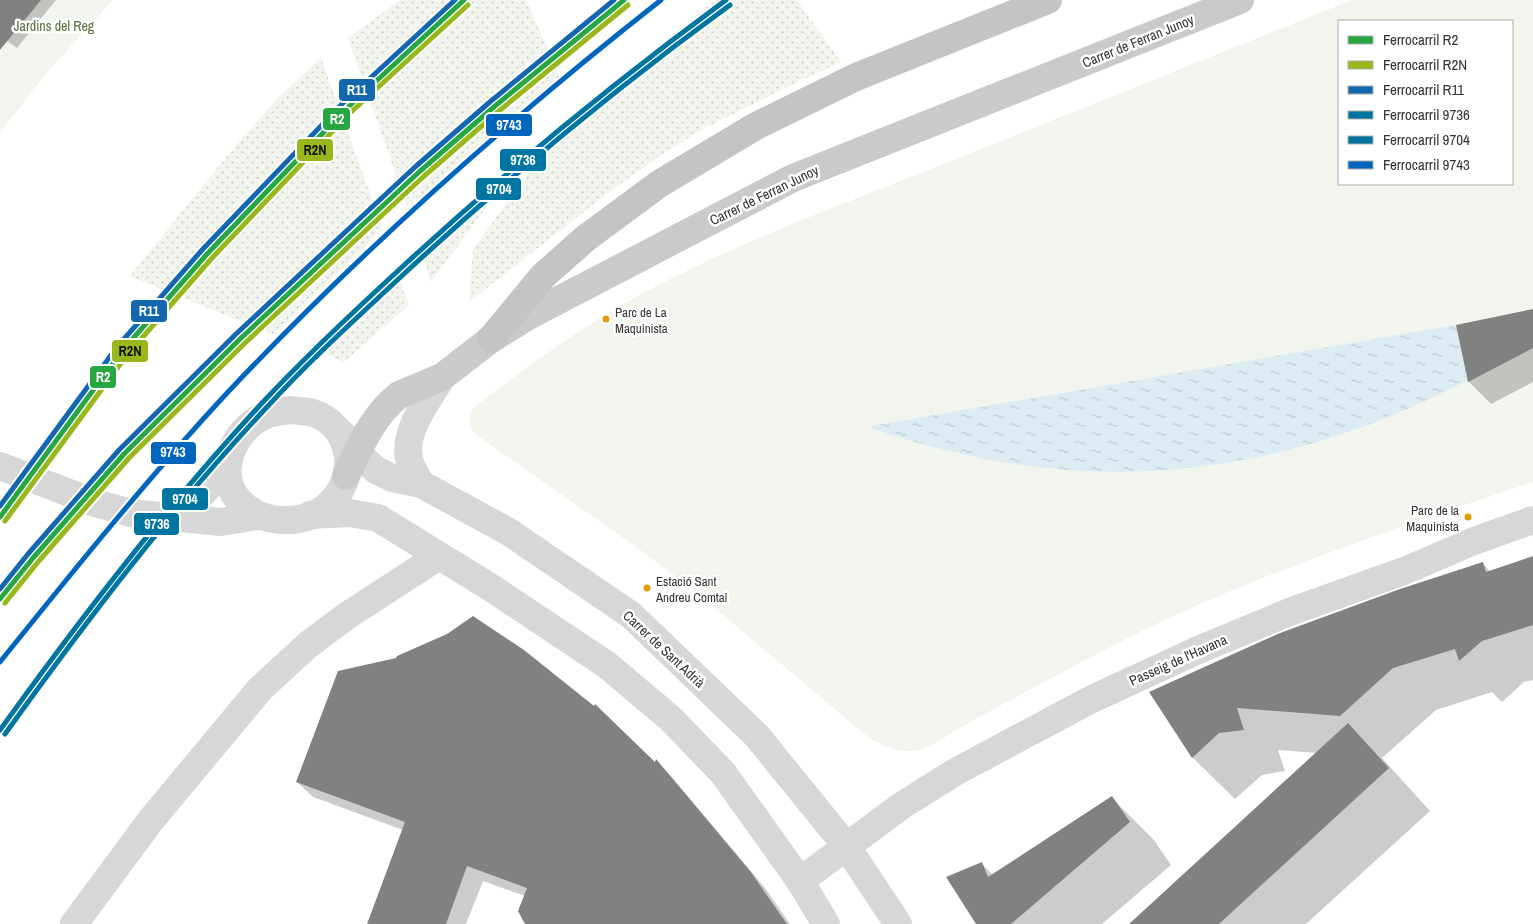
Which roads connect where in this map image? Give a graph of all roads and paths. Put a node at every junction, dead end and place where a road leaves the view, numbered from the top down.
1 (1048, 0) edge
2 (1240, 0) edge
3 (491, 340) junction
4 (442, 378) junction
5 (349, 443) junction
6 (0, 466) edge
7 (227, 466) junction
8 (346, 476) joint
9 (421, 484) junction
10 (310, 515) junction
11 (258, 516) junction
12 (168, 517) junction
13 (1533, 520) edge
14 (439, 556) junction
15 (847, 847) junction
16 (800, 881) junction
17 (74, 924) edge
18 (826, 924) edge
19 (898, 924) edge

1 - 3 highway
2 - 3 main road, Carrer de Ferran Junoy
3 - 4 main road, Carrer de Ferran Junoy
4 - 5 main road, Carrer de Ferran Junoy
4 - 9 street
5 - 7 street
5 - 8 main road, Carrer de Ferran Junoy
5 - 9 street, Carrer de Sant Adrià
6 - 12 street
7 - 11 street
7 - 12 street
8 - 10 street
9 - 15 street, Carrer de Sant Adrià
10 - 11 street
10 - 14 street
11 - 12 street
13 - 15 street, Passeig de l'Havana
14 - 16 street
14 - 17 street
15 - 16 street, Passeig de l'Havana
15 - 19 street, Carrer de Sant Adrià
16 - 18 street

